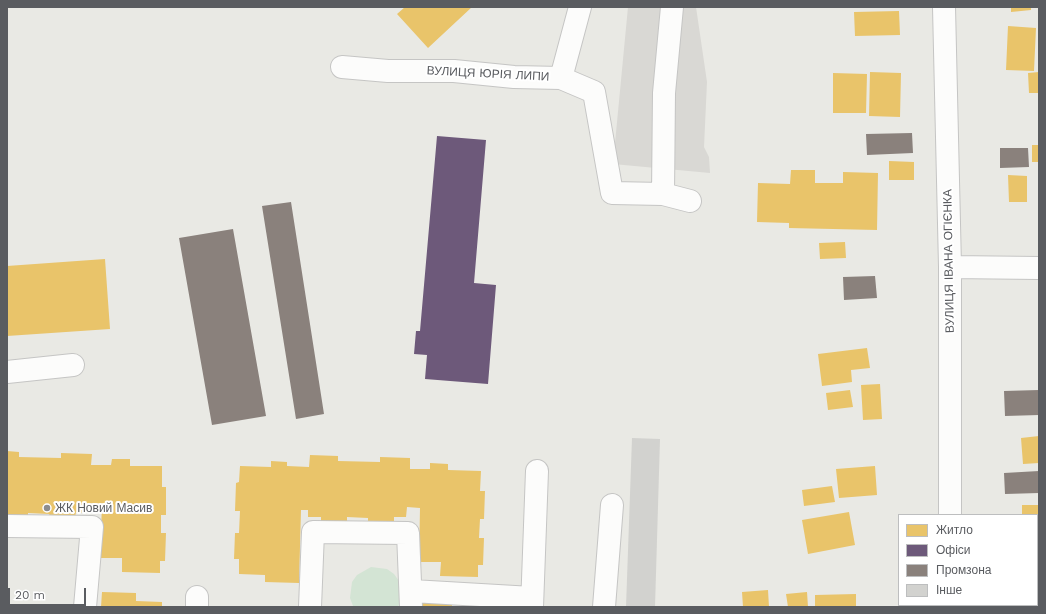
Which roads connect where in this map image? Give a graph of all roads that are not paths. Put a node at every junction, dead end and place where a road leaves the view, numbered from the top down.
1 (580, 7) edge
2 (672, 7) edge
3 (944, 7) edge
4 (342, 67) dead end
5 (561, 78) junction
6 (663, 194) junction
7 (690, 200) dead end
8 (950, 267) junction
9 (1039, 268) edge
10 (74, 365) dead end
11 (7, 372) edge
12 (537, 471) dead end
13 (612, 505) dead end
14 (950, 514) edge
15 (7, 526) edge
16 (411, 599) edge
17 (532, 603) edge
18 (86, 607) edge
19 (310, 607) edge
20 (604, 607) edge

1 - 5 street, ВУЛИЦЯ ЮРІЯ ЛИПИ
2 - 6 street
3 - 8 street, ВУЛИЦЯ ІВАНА ОГІЄНКА
4 - 5 street, ВУЛИЦЯ ЮРІЯ ЛИПИ
5 - 6 street
6 - 7 street
8 - 9 street
8 - 14 street, ВУЛИЦЯ ІВАНА ОГІЄНКА
10 - 11 street
12 - 17 street
13 - 20 street
15 - 18 street
16 - 17 street
16 - 19 street

